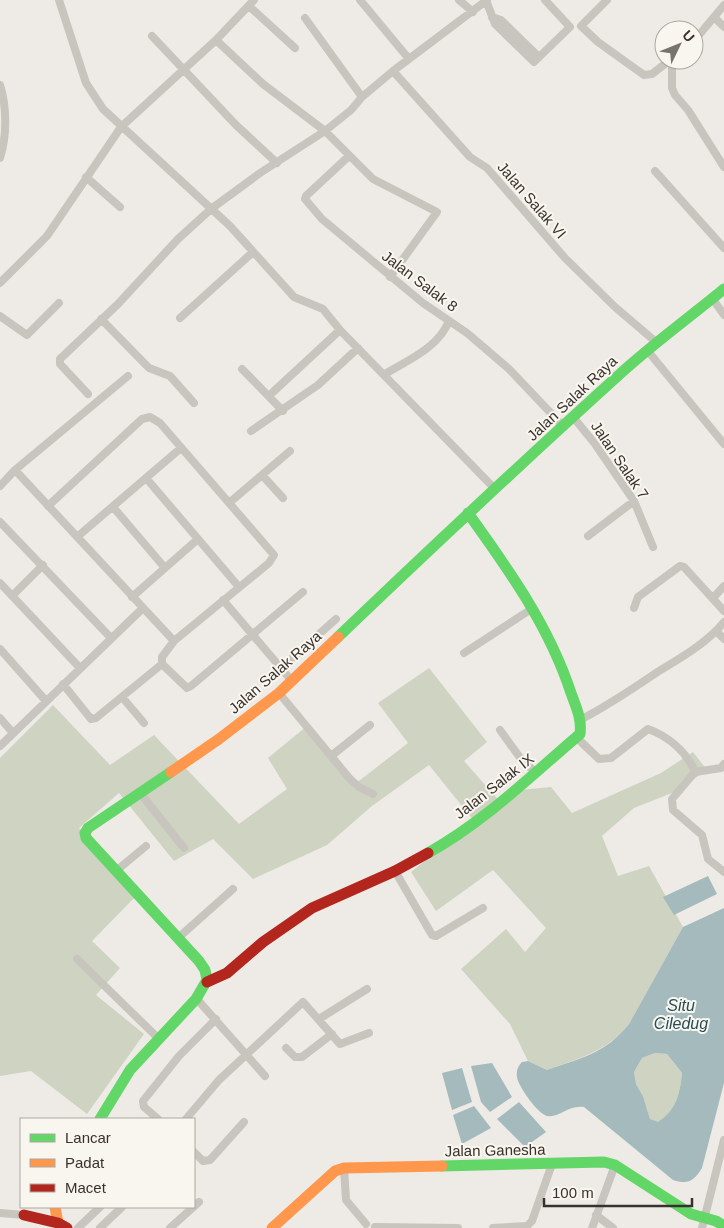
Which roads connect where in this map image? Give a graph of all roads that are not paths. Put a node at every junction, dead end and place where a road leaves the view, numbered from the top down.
1 (59, 0) edge
2 (360, 0) edge
3 (459, 0) edge
4 (486, 0) edge
5 (545, 0) edge
6 (607, 0) edge
7 (251, 3) edge
8 (724, 6) edge
9 (474, 12) junction
10 (305, 18) dead end
11 (715, 18) junction
12 (724, 27) edge
13 (704, 30) edge
14 (152, 36) dead end
15 (216, 40) junction
16 (295, 48) dead end
17 (409, 59) junction
18 (183, 70) junction
19 (657, 70) edge
20 (671, 70) edge
21 (393, 71) junction
22 (0, 85) edge
23 (362, 97) junction
24 (2, 99) edge
25 (121, 127) junction
26 (325, 131) junction
27 (2, 146) edge
28 (349, 156) junction
29 (0, 158) edge
30 (277, 163) junction
31 (724, 168) edge
32 (655, 171) dead end
33 (86, 177) junction
34 (120, 207) dead end
35 (211, 209) junction
36 (724, 248) edge
37 (253, 252) junction
38 (390, 277) junction
39 (0, 283) edge
40 (724, 289) edge
41 (712, 298) junction
42 (59, 303) dead end
43 (724, 315) edge
44 (0, 316) edge
45 (180, 318) dead end
46 (101, 319) junction
47 (449, 321) junction
48 (340, 330) junction
49 (656, 342) junction
50 (358, 348) junction
51 (647, 350) junction
52 (242, 369) dead end
53 (384, 374) junction
54 (128, 376) dead end
55 (273, 392) dead end
56 (88, 394) dead end
57 (194, 403) dead end
58 (283, 411) junction
59 (574, 418) junction
60 (564, 427) junction
61 (251, 432) dead end
62 (724, 444) edge
63 (181, 448) junction
64 (290, 451) dead end
65 (15, 470) junction
66 (262, 475) junction
67 (146, 478) junction
68 (0, 486) edge
69 (494, 488) junction
70 (283, 498) dead end
71 (634, 501) junction
72 (229, 503) junction
73 (48, 506) junction
74 (113, 507) junction
75 (468, 513) junction
76 (0, 522) edge
77 (588, 536) dead end
78 (77, 537) junction
79 (198, 539) junction
80 (653, 547) dead end
81 (43, 565) junction
82 (165, 568) junction
83 (0, 583) edge
84 (724, 586) edge
85 (239, 587) junction
86 (303, 592) dead end
87 (12, 596) junction
88 (132, 597) junction
89 (713, 598) junction
90 (224, 600) junction
91 (143, 608) junction
92 (533, 608) junction
93 (634, 608) dead end
94 (724, 611) edge
95 (336, 619) dead end
96 (724, 622) edge
97 (716, 631) junction
98 (252, 635) junction
99 (111, 638) junction
100 (724, 639) edge
101 (174, 641) junction
102 (0, 649) edge
103 (464, 652) dead end
104 (162, 664) junction
105 (80, 668) junction
106 (281, 668) junction
107 (292, 681) junction
108 (63, 684) junction
109 (279, 693) junction
110 (122, 697) junction
111 (46, 701) junction
112 (0, 718) edge
113 (580, 720) junction
114 (144, 723) dead end
115 (370, 724) dead end
116 (500, 730) dead end
117 (13, 733) junction
118 (577, 738) junction
119 (0, 746) edge
120 (331, 756) junction
121 (724, 764) edge
122 (695, 772) junction
123 (536, 773) junction
124 (140, 793) junction
125 (373, 794) dead end
126 (146, 846) dead end
127 (184, 848) dead end
128 (116, 871) junction
129 (395, 871) junction
130 (724, 872) edge
131 (234, 889) dead end
132 (483, 908) dead end
133 (178, 938) junction
134 (78, 959) dead end
135 (206, 982) junction
136 (367, 989) dead end
137 (196, 998) junction
138 (319, 1019) junction
139 (216, 1020) junction
140 (369, 1033) dead end
141 (332, 1034) junction
142 (158, 1038) junction
143 (286, 1048) dead end
144 (246, 1053) junction
145 (265, 1076) dead end
146 (101, 1118) edge
147 (157, 1118) edge
148 (187, 1118) edge
149 (244, 1122) dead end
150 (724, 1144) edge
151 (195, 1153) edge
152 (552, 1164) junction
153 (615, 1165) junction
154 (344, 1168) junction
155 (200, 1202) dead end
156 (195, 1206) edge
157 (33, 1208) edge
158 (56, 1208) edge
159 (99, 1208) edge
160 (121, 1208) edge
161 (193, 1208) edge
162 (0, 1213) edge
163 (24, 1215) junction
164 (596, 1215) junction
165 (704, 1224) edge
166 (63, 1225) edge
167 (363, 1226) edge
168 (724, 1226) edge
169 (78, 1228) edge
170 (100, 1228) edge
171 (170, 1228) edge
172 (272, 1228) edge
173 (376, 1228) edge
174 (458, 1228) edge
175 (493, 1228) edge
176 (592, 1228) edge
177 (613, 1228) edge

1 - 25 street
2 - 17 street
3 - 9 street
4 - 5 street
4 - 9 street
6 - 19 street
7 - 15 street
7 - 16 street
8 - 11 street
9 - 17 street
10 - 23 street
11 - 12 street
11 - 13 street
14 - 18 street
15 - 18 street
15 - 26 street
17 - 21 street
18 - 25 street
18 - 30 street
20 - 31 street
21 - 23 street
21 - 49 street, Jalan Salak VI
22 - 24 street
23 - 26 street
24 - 27 street
25 - 33 street
25 - 35 street
26 - 28 street
26 - 30 street
27 - 29 street
28 - 38 street, Jalan Salak 8
28 - 38 street
30 - 35 street
32 - 36 street
33 - 34 street
33 - 39 street
35 - 37 street
35 - 46 street
37 - 45 street
37 - 48 street
38 - 47 street, Jalan Salak 8
40 - 41 street, Jalan Salak Raya
41 - 43 street
41 - 49 street, Jalan Salak Raya
42 - 44 street
46 - 56 street
46 - 57 street
47 - 53 street
47 - 60 street, Jalan Salak 8
48 - 50 street
48 - 55 street
49 - 51 street, Jalan Salak Raya
50 - 53 street
50 - 58 street
51 - 59 street, Jalan Salak Raya
51 - 62 street
52 - 58 street
53 - 69 street
54 - 65 street
58 - 61 street
59 - 60 street, Jalan Salak Raya
59 - 71 street, Jalan Salak 7
60 - 69 street, Jalan Salak Raya
63 - 67 street
63 - 72 street
63 - 73 street
64 - 66 street
65 - 68 street
65 - 73 street
66 - 70 street
66 - 72 street
67 - 74 street
67 - 79 street
69 - 75 street, Jalan Salak Raya
71 - 77 street
71 - 80 street, Jalan Salak 7
72 - 85 street
73 - 78 street
74 - 78 street
74 - 82 street
75 - 92 street
75 - 107 street, Jalan Salak Raya
76 - 81 street
78 - 88 street
79 - 82 street
79 - 85 street
81 - 87 street
81 - 99 street
82 - 88 street
83 - 87 street
84 - 89 street
85 - 90 street
86 - 98 street
87 - 105 street
88 - 91 street
89 - 93 street
89 - 94 street
90 - 98 street
90 - 101 street
91 - 99 street
91 - 101 street
92 - 103 street
92 - 113 street
95 - 106 street
96 - 97 street
97 - 100 street
97 - 113 street
98 - 104 street
98 - 106 street
99 - 105 street
101 - 104 street
102 - 111 street
104 - 110 street
105 - 108 street
106 - 107 street
107 - 109 street, Jalan Salak Raya
108 - 110 street
108 - 111 street
109 - 120 street
109 - 124 street, Jalan Salak Raya
110 - 114 street
111 - 117 street
112 - 117 street
113 - 118 street
115 - 120 street
116 - 123 street
117 - 119 street
118 - 122 street
118 - 123 street, Jalan Salak IX
120 - 125 street
121 - 122 street
122 - 130 street
123 - 129 street, Jalan Salak IX
124 - 127 street
124 - 128 street, Jalan Salak Raya
126 - 128 street
128 - 133 street, Jalan Salak Raya
129 - 132 street
129 - 135 street, Jalan Salak IX
131 - 133 street
133 - 135 street, Jalan Salak Raya
134 - 142 street
135 - 137 street
136 - 138 street
137 - 139 street
137 - 142 street
138 - 141 street
138 - 144 street
139 - 144 street
139 - 147 street
140 - 141 street
141 - 143 street
142 - 146 street
144 - 145 street
144 - 148 street
149 - 151 street
150 - 165 street
152 - 153 street, Jalan Ganesha
152 - 154 street, Jalan Ganesha
152 - 175 street
153 - 164 street
153 - 165 street, Jalan Ganesha
154 - 167 street
154 - 172 street
155 - 156 street
157 - 163 street
158 - 166 street
159 - 169 street
160 - 170 street
161 - 171 street
162 - 163 street
163 - 166 street
164 - 176 street
164 - 177 street
165 - 168 street, Jalan Ganesha
167 - 173 street
173 - 174 street

